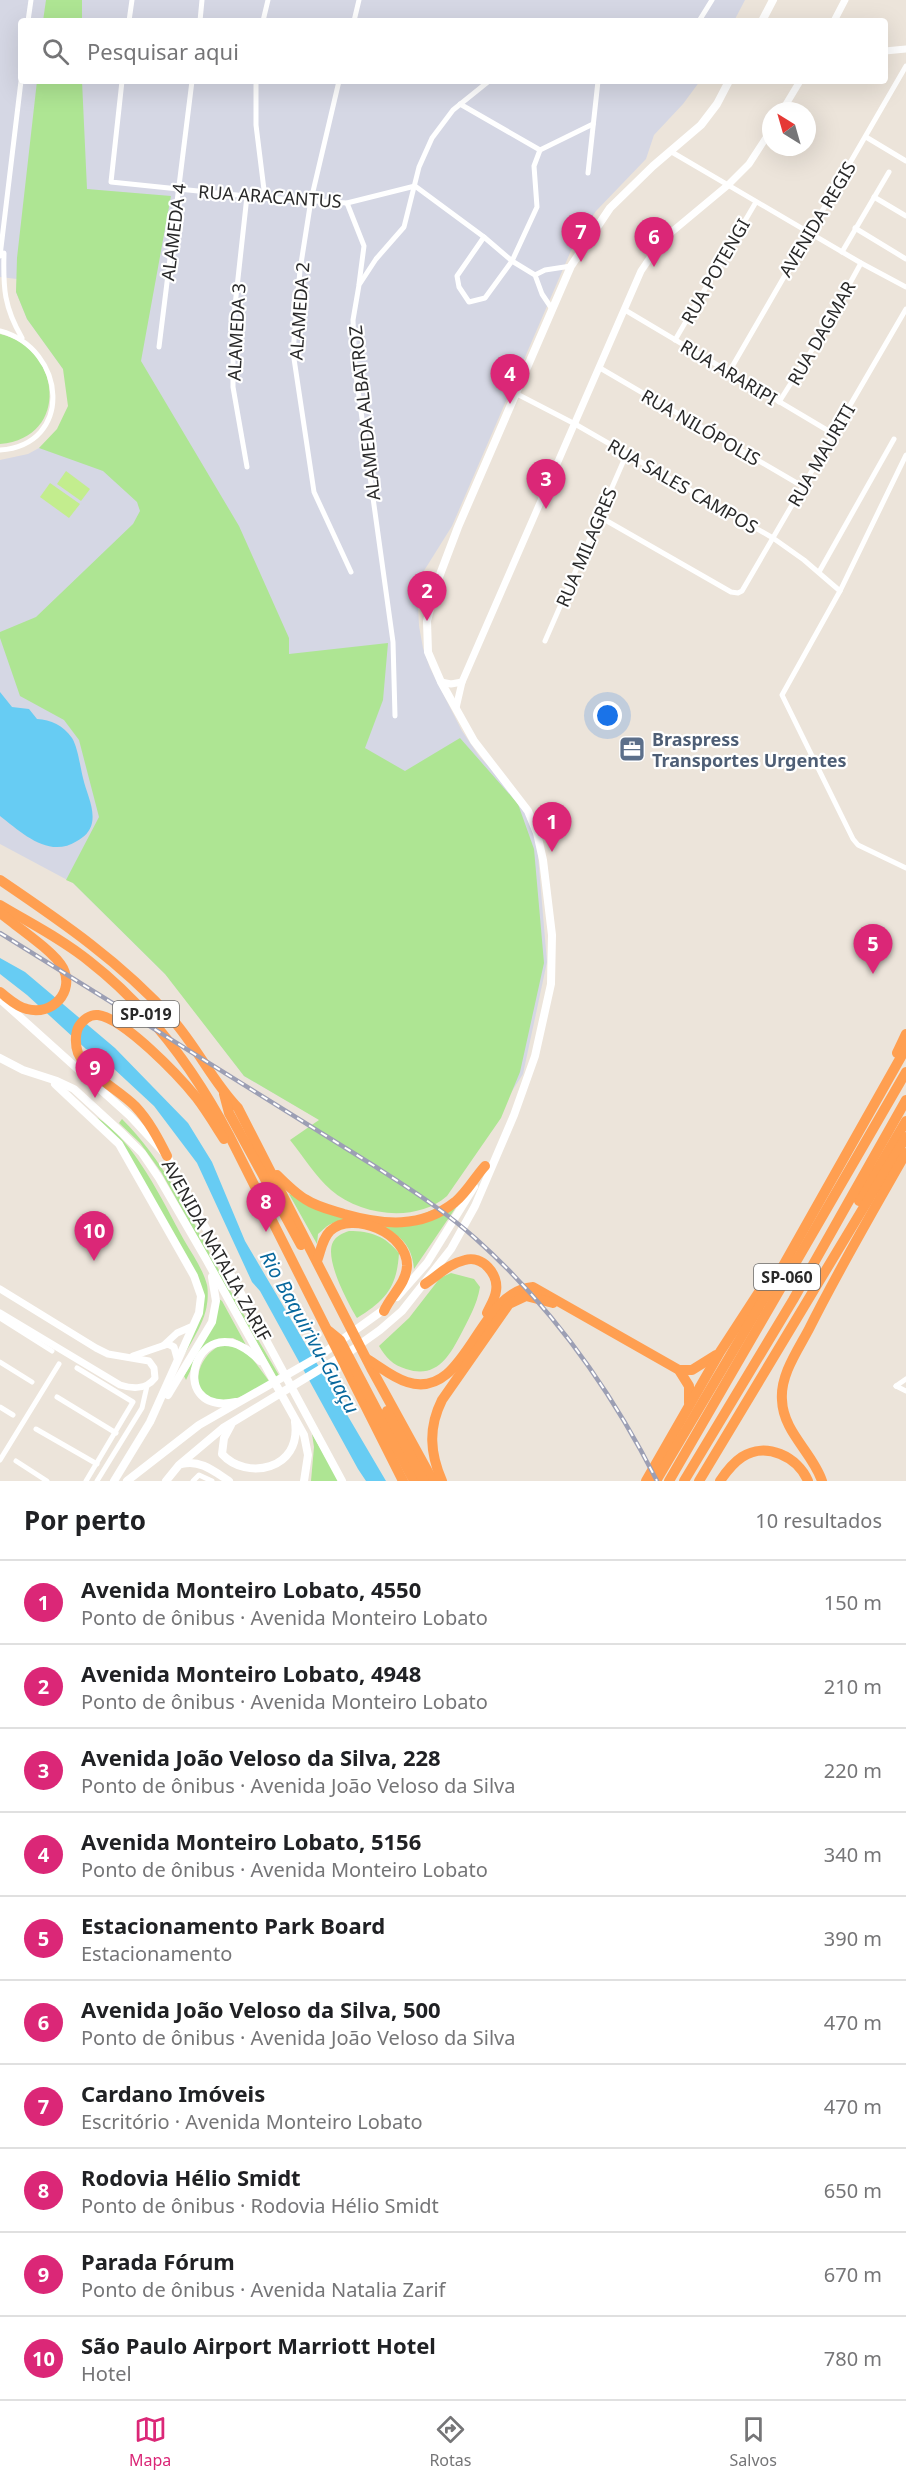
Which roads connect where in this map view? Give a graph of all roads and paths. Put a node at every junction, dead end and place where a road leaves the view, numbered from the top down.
1 (31, 0) edge
2 (132, 0) edge
3 (202, 0) edge
4 (268, 0) edge
5 (359, 0) edge
6 (712, 0) edge
7 (773, 0) edge
8 (845, 0) edge
9 (28, 18) edge
10 (129, 18) edge
11 (200, 18) edge
12 (264, 18) edge
13 (355, 18) edge
14 (701, 18) edge
15 (764, 18) edge
16 (836, 18) edge
17 (906, 49) edge
18 (888, 51) edge
19 (906, 66) edge
20 (21, 84) edge
21 (122, 84) edge
22 (192, 84) edge
23 (256, 84) edge
24 (338, 84) edge
25 (485, 84) edge
26 (598, 84) edge
27 (727, 84) edge
28 (798, 84) edge
29 (787, 102) edge
30 (460, 104) junction
31 (593, 124) junction
32 (866, 137) junction
33 (762, 144) edge
34 (540, 150) junction
35 (670, 152) junction
36 (906, 161) edge
37 (889, 172) dead end
38 (588, 173) dead end
39 (728, 185) junction
40 (415, 186) junction
41 (178, 189) junction
42 (247, 196) junction
43 (874, 197) junction
44 (265, 198) junction
45 (311, 200) junction
46 (756, 201) junction
47 (347, 203) junction
48 (906, 216) edge
49 (855, 228) junction
50 (809, 232) junction
51 (4, 236) junction
52 (484, 237) junction
53 (842, 252) junction
54 (0, 256) edge
55 (906, 259) edge
56 (512, 261) junction
57 (861, 263) junction
58 (571, 266) junction
59 (535, 275) junction
60 (359, 285) junction
61 (906, 287) edge
62 (552, 309) junction
63 (906, 309) edge
64 (625, 310) junction
65 (0, 331) edge
66 (23, 340) junction
67 (675, 340) junction
68 (159, 347) dead end
69 (600, 368) junction
70 (729, 372) junction
71 (517, 394) junction
72 (779, 402) junction
73 (575, 424) junction
74 (832, 433) junction
75 (894, 439) dead end
76 (0, 450) edge
77 (627, 453) junction
78 (906, 455) edge
79 (247, 467) dead end
80 (802, 486) junction
81 (600, 517) junction
82 (773, 538) junction
83 (351, 572) dead end
84 (819, 572) junction
85 (840, 591) junction
86 (545, 641) dead end
87 (441, 682) junction
88 (462, 682) junction
89 (455, 710) junction
90 (395, 716) dead end
91 (906, 868) edge
92 (0, 880) edge
93 (0, 905) edge
94 (0, 913) edge
95 (0, 992) edge
96 (0, 999) edge
97 (906, 1034) edge
98 (906, 1048) edge
99 (0, 1058) edge
100 (906, 1072) edge
101 (47, 1079) junction
102 (224, 1093) junction
103 (882, 1093) junction
104 (906, 1100) edge
105 (906, 1121) edge
106 (906, 1137) edge
107 (501, 1144) junction
108 (906, 1153) edge
109 (167, 1156) junction
110 (485, 1166) junction
111 (244, 1167) junction
112 (271, 1170) junction
113 (206, 1259) junction
114 (318, 1261) junction
115 (779, 1273) junction
116 (425, 1284) junction
117 (801, 1287) junction
118 (0, 1289) edge
119 (570, 1307) junction
120 (384, 1311) junction
121 (0, 1313) edge
122 (0, 1318) edge
123 (341, 1321) junction
124 (193, 1326) junction
125 (325, 1328) junction
126 (164, 1345) junction
127 (469, 1348) junction
128 (52, 1351) dead end
129 (148, 1351) junction
130 (720, 1352) junction
131 (131, 1357) junction
132 (177, 1358) junction
133 (366, 1359) junction
134 (0, 1362) edge
135 (59, 1364) dead end
136 (153, 1365) junction
137 (77, 1368) dead end
138 (269, 1370) junction
139 (679, 1370) junction
140 (906, 1379) edge
141 (32, 1382) dead end
142 (365, 1385) junction
143 (147, 1386) junction
144 (906, 1391) edge
145 (57, 1397) dead end
146 (245, 1400) junction
147 (689, 1403) junction
148 (0, 1407) edge
149 (13, 1415) dead end
150 (294, 1415) junction
151 (234, 1420) junction
152 (150, 1422) junction
153 (36, 1429) dead end
154 (116, 1433) junction
155 (0, 1460) edge
156 (16, 1461) dead end
157 (97, 1464) junction
158 (179, 1465) junction
159 (401, 1478) edge
160 (194, 1479) edge
161 (47, 1481) edge
162 (86, 1481) edge
163 (98, 1481) edge
164 (114, 1481) edge
165 (127, 1481) edge
166 (166, 1481) edge
167 (212, 1481) edge
168 (229, 1481) edge
169 (304, 1481) edge
170 (342, 1481) edge
171 (414, 1481) edge
172 (424, 1481) edge
173 (433, 1481) edge
174 (442, 1481) edge
175 (646, 1481) edge
176 (656, 1481) edge
177 (669, 1481) edge
178 (684, 1481) edge
179 (699, 1481) edge
180 (720, 1481) edge
181 (808, 1481) edge
182 (822, 1481) edge

1 - 9 street
2 - 10 street
3 - 11 street
4 - 12 street
5 - 13 street
6 - 14 street
7 - 15 main road
8 - 16 street
17 - 18 street
19 - 32 street, AVENIDA REGIS
20 - 51 street
21 - 41 street, RUA ARACANTUS
22 - 41 street, ALAMEDA 4
23 - 44 street
24 - 45 street, ALAMEDA 2
25 - 30 street, ALAMEDA ALBATROZ
26 - 31 street
27 - 35 main road
28 - 29 street
30 - 34 street
30 - 40 street, ALAMEDA ALBATROZ
31 - 34 street
31 - 38 street
32 - 36 street
32 - 50 street, AVENIDA REGIS
33 - 39 street
34 - 56 street
35 - 39 street
35 - 58 main road
37 - 43 street
39 - 46 street
39 - 64 street
40 - 47 street, RUA ARACANTUS
40 - 52 street
40 - 60 street, ALAMEDA ALBATROZ
41 - 42 street, RUA ARACANTUS
41 - 68 street, ALAMEDA 4
42 - 44 street, RUA ARACANTUS
42 - 79 street, ALAMEDA 3
43 - 48 street
43 - 49 street
44 - 45 street, RUA ARACANTUS
45 - 47 street, RUA ARACANTUS
45 - 83 street, ALAMEDA 2
46 - 50 street
46 - 67 street, RUA POTENGI
47 - 60 street
49 - 53 street
49 - 55 street
50 - 53 street
50 - 70 street, AVENIDA REGIS
51 - 54 street
51 - 66 street
52 - 56 street
52 - 56 street
53 - 57 street
56 - 59 street
57 - 61 street
57 - 72 street, RUA DAGMAR
58 - 59 street
58 - 62 main road
59 - 62 street
60 - 90 street, ALAMEDA ALBATROZ
62 - 71 main road
63 - 74 street, RUA MAURITI
64 - 67 street, RUA ARARIPI
64 - 69 street
65 - 66 street
66 - 76 street
67 - 70 street, RUA ARARIPI
69 - 73 street
69 - 80 street, RUA NILÓPOLIS
70 - 72 street, RUA ARARIPI
71 - 73 street, RUA SALES CAMPOS
71 - 87 main road
72 - 74 street, RUA ARARIPI
73 - 77 street, RUA SALES CAMPOS
73 - 88 street
74 - 80 street, RUA MAURITI
75 - 84 street
77 - 81 street, RUA MILAGRES
77 - 82 street, RUA SALES CAMPOS
78 - 85 street
80 - 82 street, RUA MAURITI
81 - 82 street, RUA MAURITI
81 - 86 street, RUA MILAGRES
82 - 84 street, RUA SALES CAMPOS
84 - 85 street, RUA SALES CAMPOS
85 - 91 street
87 - 88 street
87 - 89 main road
88 - 89 street
89 - 107 main road
92 - 102 highway, SP-019
93 - 111 highway, SP-019
94 - 95 highway
96 - 109 main road, AVENIDA NATALIA ZARIF
97 - 103 highway
98 - 103 highway, SP-060
99 - 101 main road, AVENIDA NATALIA ZARIF
100 - 177 highway, SP-060
101 - 113 main road, AVENIDA NATALIA ZARIF
101 - 124 main road
102 - 112 highway, SP-019
102 - 123 highway, SP-019
103 - 115 highway, SP-060
104 - 117 highway, SP-060
105 - 117 highway
106 - 179 highway, SP-060
107 - 110 main road
107 - 116 main road
108 - 182 highway
109 - 111 highway
109 - 170 main road, AVENIDA NATALIA ZARIF
110 - 112 highway
110 - 120 main road
111 - 125 highway, SP-019
112 - 114 highway, SP-019
113 - 138 main road, AVENIDA NATALIA ZARIF
113 - 152 main road
114 - 120 highway
114 - 133 highway, SP-019
115 - 130 highway
115 - 176 highway, SP-060
116 - 127 highway
116 - 151 main road
117 - 178 highway, SP-060
118 - 131 street
119 - 127 highway
119 - 139 highway
119 - 174 highway
120 - 146 main road
121 - 143 street
122 - 128 street
123 - 142 highway
123 - 172 highway, SP-019
124 - 126 street
124 - 132 main road
125 - 142 highway
125 - 159 highway, SP-019
126 - 129 street
126 - 132 street
127 - 133 highway
129 - 131 street
129 - 136 street
130 - 139 highway
130 - 147 highway
131 - 136 street
132 - 152 main road
133 - 173 highway, SP-019
134 - 141 street
135 - 155 street
136 - 143 street
137 - 154 street
138 - 146 main road
138 - 150 main road, AVENIDA NATALIA ZARIF
139 - 147 highway
140 - 144 street
142 - 171 highway
143 - 163 street
145 - 154 street
146 - 165 main road
147 - 175 highway
148 - 149 street
150 - 151 main road
150 - 169 main road, AVENIDA NATALIA ZARIF
151 - 158 main road
152 - 164 main road
153 - 157 street
154 - 157 street
156 - 161 street
157 - 162 street
158 - 166 main road
158 - 168 main road
160 - 167 street
180 - 181 highway

